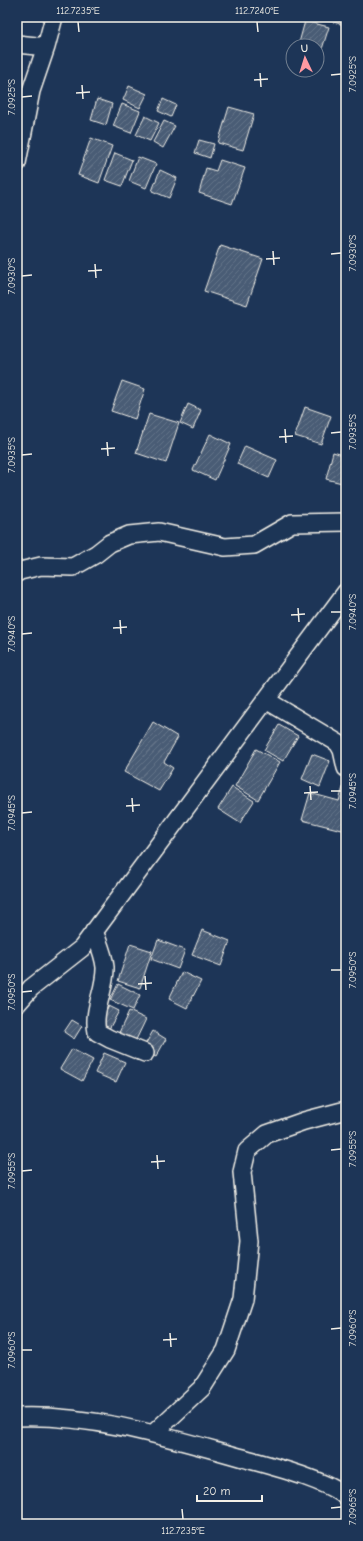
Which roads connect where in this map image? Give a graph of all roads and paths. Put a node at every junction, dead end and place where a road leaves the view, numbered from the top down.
1 (54, 17) edge
2 (17, 44) edge
3 (46, 47) junction
4 (17, 163) edge
5 (346, 522) edge
6 (17, 573) edge
7 (346, 592) edge
8 (266, 700) junction
9 (346, 768) edge
10 (94, 931) junction
11 (17, 1004) edge
12 (146, 1053) dead end
13 (346, 1110) edge
14 (17, 1417) edge
15 (154, 1434) junction
16 (346, 1496) edge

1 - 3 street
2 - 3 street
3 - 4 street
5 - 6 street
7 - 8 street
8 - 9 street
8 - 10 street
10 - 11 street
10 - 12 street
13 - 15 street
14 - 15 street
15 - 16 street

